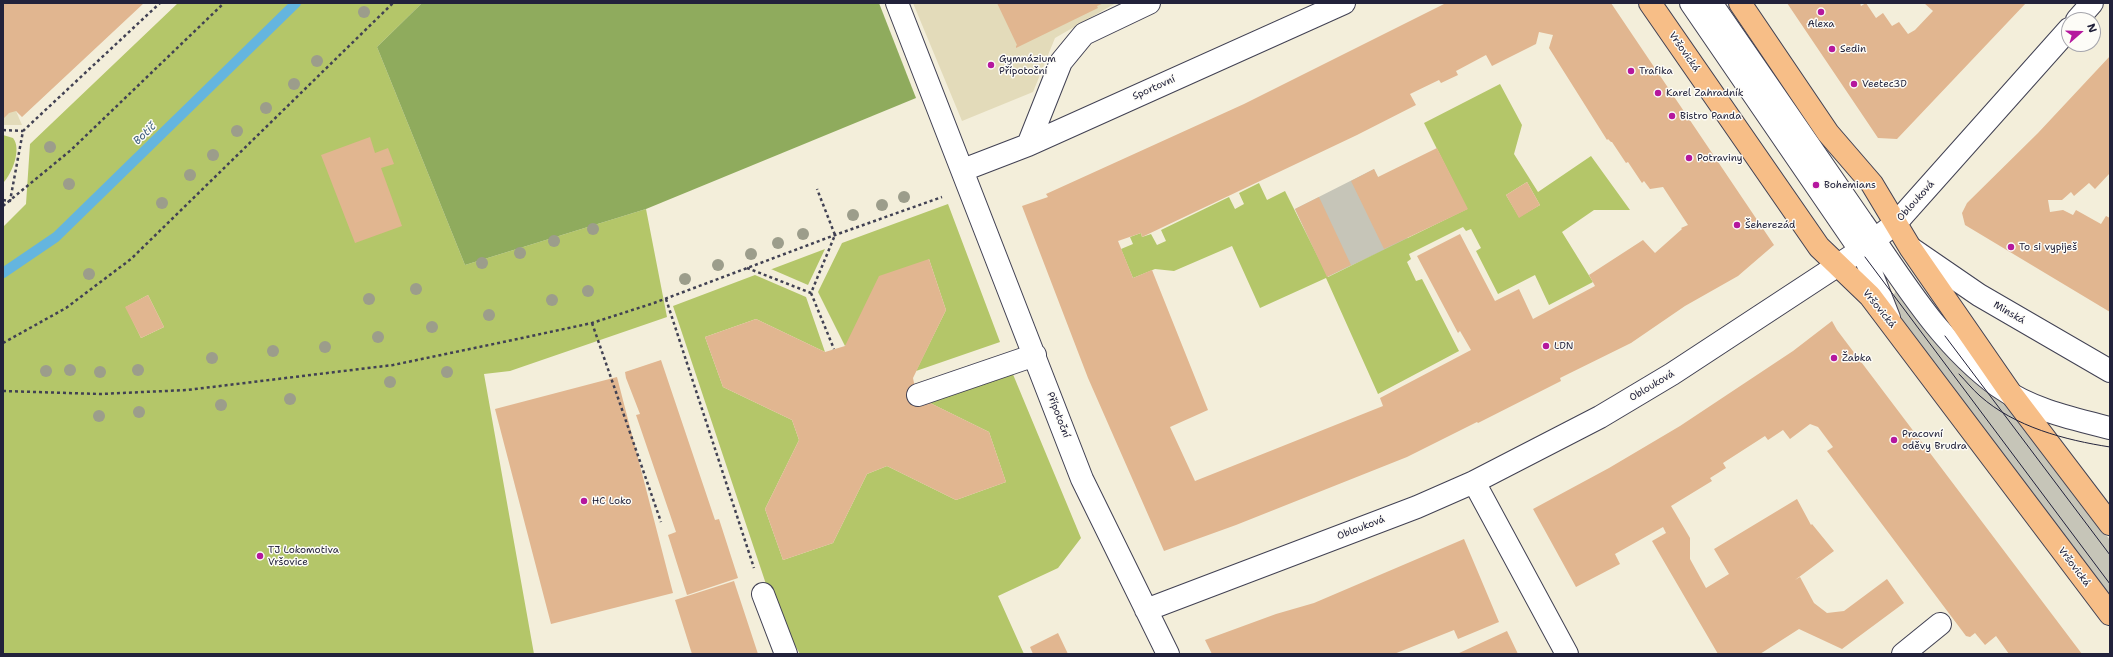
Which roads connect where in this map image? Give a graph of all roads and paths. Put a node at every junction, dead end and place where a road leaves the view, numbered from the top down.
1 (160, 3) edge
2 (224, 3) edge
3 (393, 3) edge
4 (897, 3) edge
5 (1149, 3) edge
6 (1344, 3) edge
7 (1650, 3) edge
8 (1690, 3) edge
9 (1712, 3) edge
10 (1740, 3) edge
11 (2092, 3) edge
12 (2084, 12) edge
13 (2061, 38) edge
14 (3, 130) edge
15 (23, 131) junction
16 (1028, 145) junction
17 (966, 178) junction
18 (816, 189) dead end
19 (3, 200) edge
20 (10, 202) junction
21 (3, 206) edge
22 (1896, 223) junction
23 (834, 235) junction
24 (1868, 245) junction
25 (1911, 249) junction
26 (1838, 266) junction
27 (748, 268) junction
28 (811, 293) junction
29 (666, 299) junction
30 (592, 323) junction
31 (1894, 328) junction
32 (3, 342) edge
33 (1032, 348) junction
34 (834, 349) dead end
35 (2110, 371) edge
36 (916, 389) dead end
37 (3, 391) edge
38 (2012, 395) junction
39 (2110, 428) edge
40 (1474, 482) junction
41 (662, 522) dead end
42 (2110, 524) edge
43 (763, 594) joint
44 (1146, 610) junction
45 (2110, 614) edge
46 (1940, 624) dead end
47 (786, 654) edge
48 (1168, 654) edge
49 (1567, 654) edge
50 (1903, 654) edge

1 - 15 path
2 - 20 path
3 - 32 path
4 - 17 street, Přípotoční
5 - 16 street
6 - 16 street, Sportovní
7 - 26 main road, Vršovická
8 - 24 street
9 - 24 street
10 - 22 main road
11 - 12 street
13 - 22 street, Oblouková
14 - 15 path
15 - 20 path
16 - 17 street, Sportovní
17 - 23 path
17 - 33 street, Přípotoční
18 - 23 path
19 - 20 path
20 - 21 path
22 - 24 street, Oblouková
22 - 25 main road
23 - 27 path
23 - 28 path
24 - 26 street, Oblouková
24 - 31 street
24 - 38 street
25 - 35 street, Minská
25 - 38 main road
26 - 31 main road, Vršovická
26 - 40 street, Oblouková
27 - 28 path
27 - 29 path
28 - 34 path
29 - 30 path
29 - 43 path
30 - 37 path
30 - 41 path
31 - 45 main road, Vršovická
33 - 36 street
33 - 44 street, Přípotoční
38 - 39 street
38 - 42 main road
40 - 44 street, Oblouková
40 - 49 street
43 - 47 street
44 - 48 street, Přípotoční
46 - 50 street

